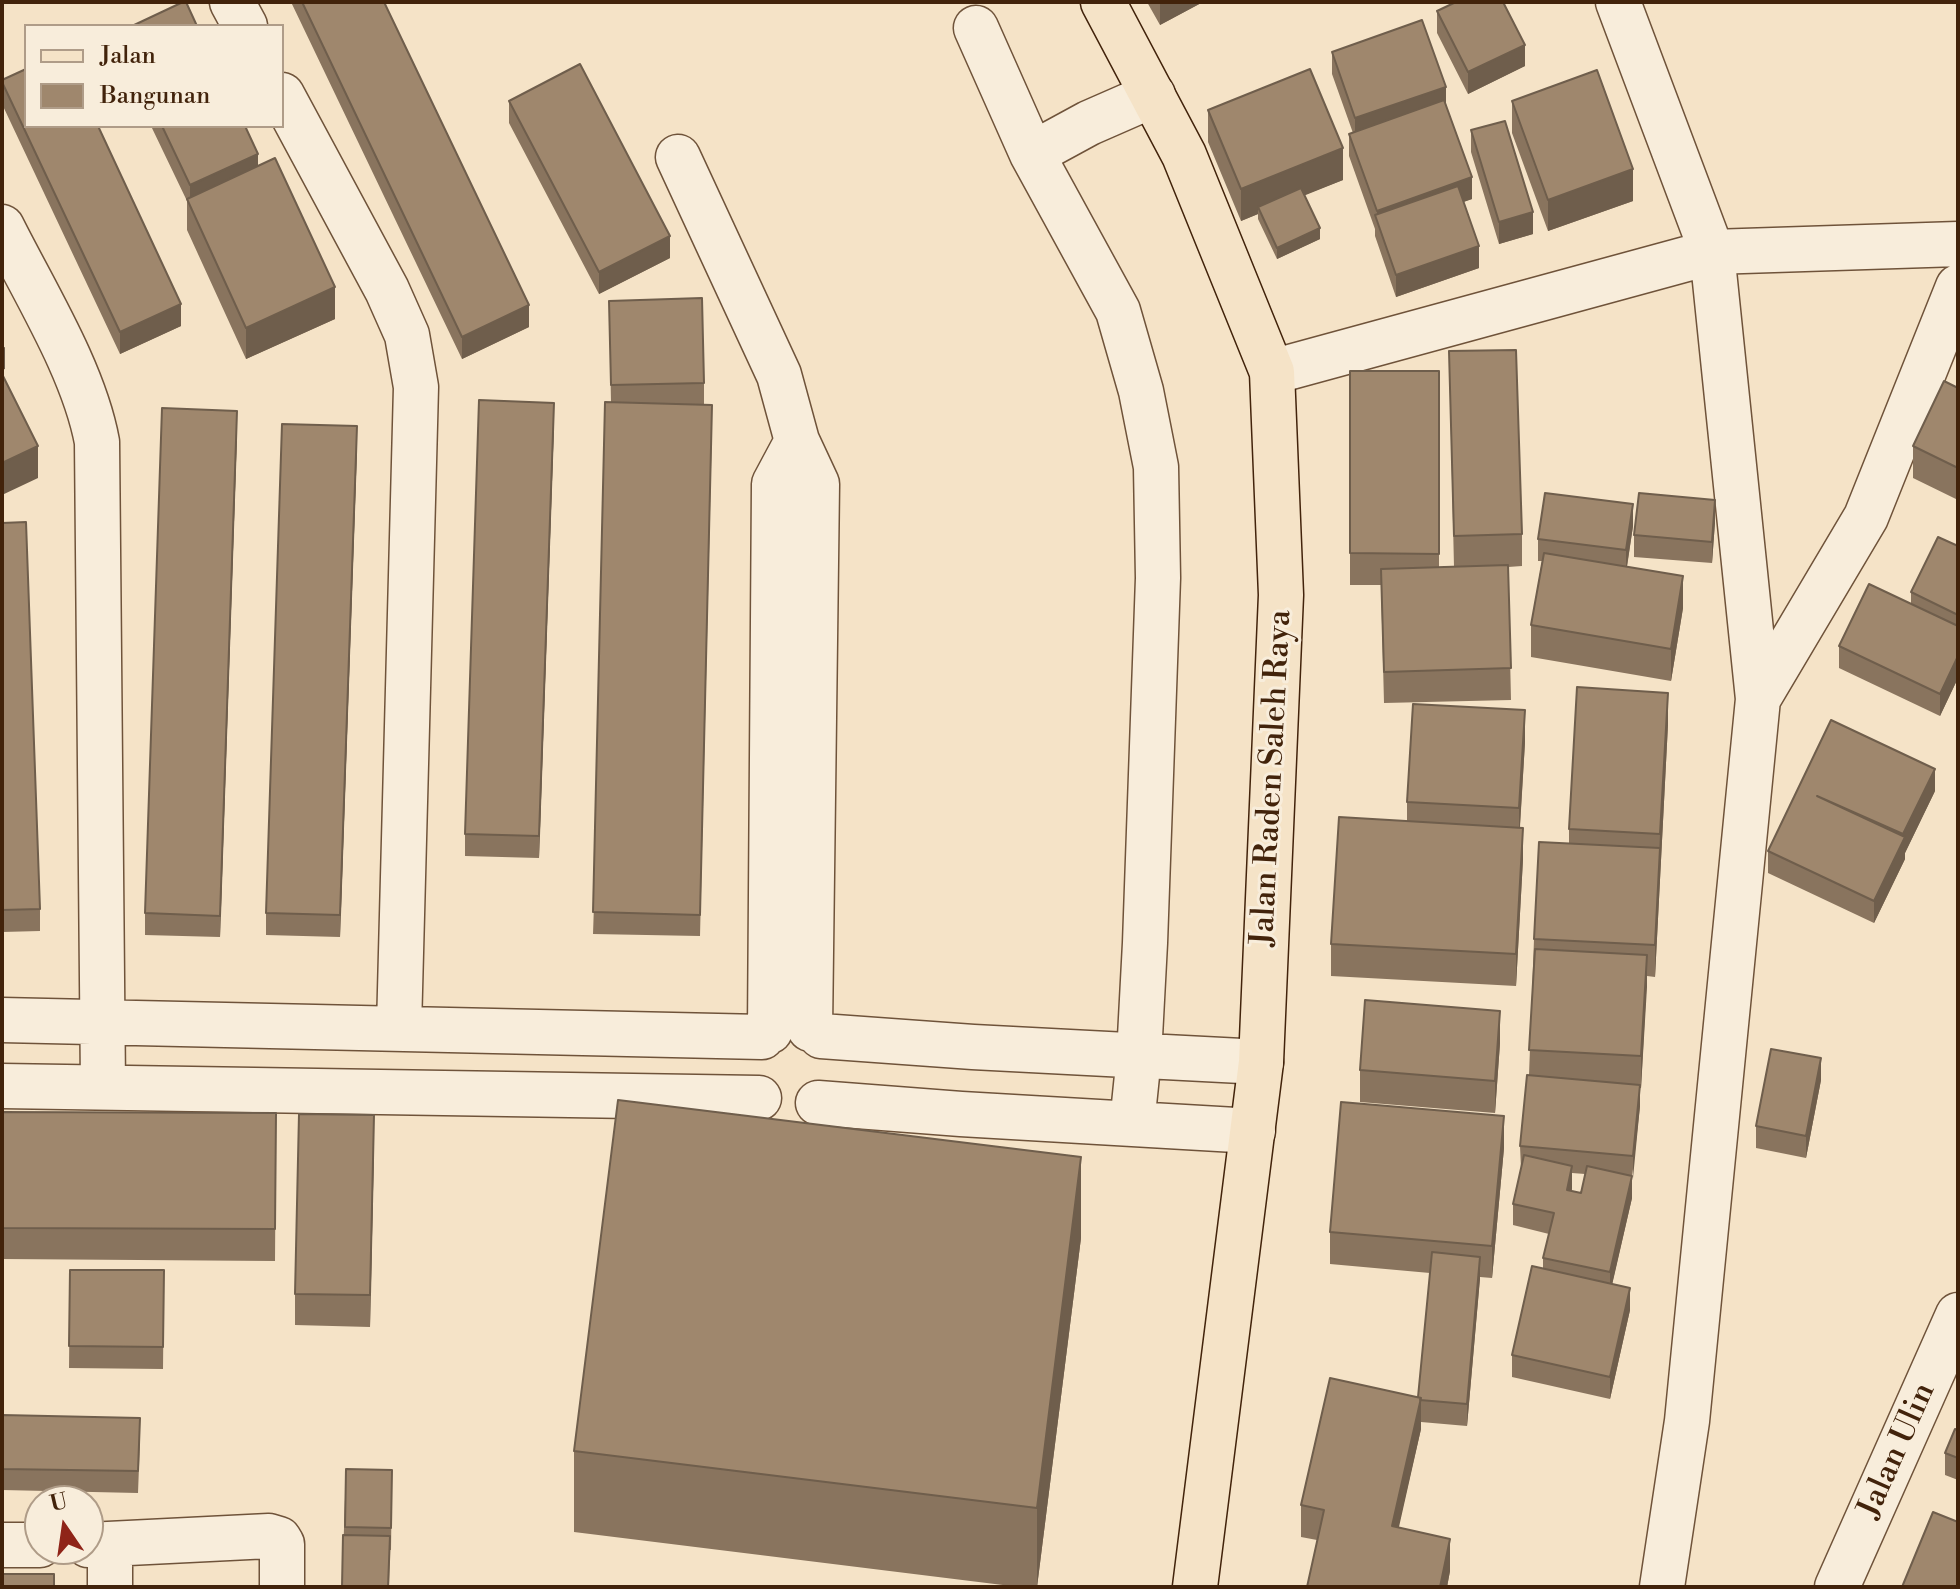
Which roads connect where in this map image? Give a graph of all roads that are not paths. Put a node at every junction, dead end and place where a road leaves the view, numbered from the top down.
1 (232, 2) edge
2 (1103, 2) edge
3 (1618, 2) edge
4 (244, 24) edge
5 (976, 28) dead end
6 (1153, 95) junction
7 (284, 99) edge
8 (1032, 154) junction
9 (678, 157) dead end
10 (2, 227) edge
11 (1958, 244) edge
12 (1712, 252) junction
13 (1958, 287) edge
14 (1272, 372) junction
15 (1758, 699) junction
16 (2, 1020) edge
17 (102, 1022) junction
18 (399, 1028) junction
19 (791, 1033) junction
20 (1139, 1056) junction
21 (1261, 1062) junction
22 (2, 1086) edge
23 (103, 1086) junction
24 (759, 1098) junction
25 (818, 1103) junction
26 (1132, 1124) junction
27 (1253, 1131) junction
28 (1958, 1315) edge
29 (2, 1545) edge
30 (24, 1545) edge
31 (104, 1559) edge
32 (282, 1587) edge
33 (1195, 1587) edge
34 (1662, 1587) edge
35 (1837, 1587) edge

1 - 4 street
2 - 6 main road, Jalan Raden Saleh Raya
3 - 12 street
5 - 8 street
6 - 8 street
6 - 14 main road, Jalan Raden Saleh Raya
7 - 18 street
8 - 20 street
9 - 19 street
10 - 17 street
11 - 12 street
12 - 14 street
12 - 15 street
13 - 15 street
14 - 21 main road, Jalan Raden Saleh Raya
15 - 34 street
16 - 17 street
17 - 18 street
17 - 23 street
18 - 19 street
19 - 20 street
19 - 24 street
19 - 25 street
20 - 21 street
20 - 26 street
21 - 27 main road, Jalan Raden Saleh Raya
22 - 23 street
23 - 24 street
24 - 25 street
25 - 26 street
26 - 27 street
27 - 33 main road, Jalan Raden Saleh Raya
28 - 35 street, Jalan Ulin
29 - 30 street
31 - 32 street

